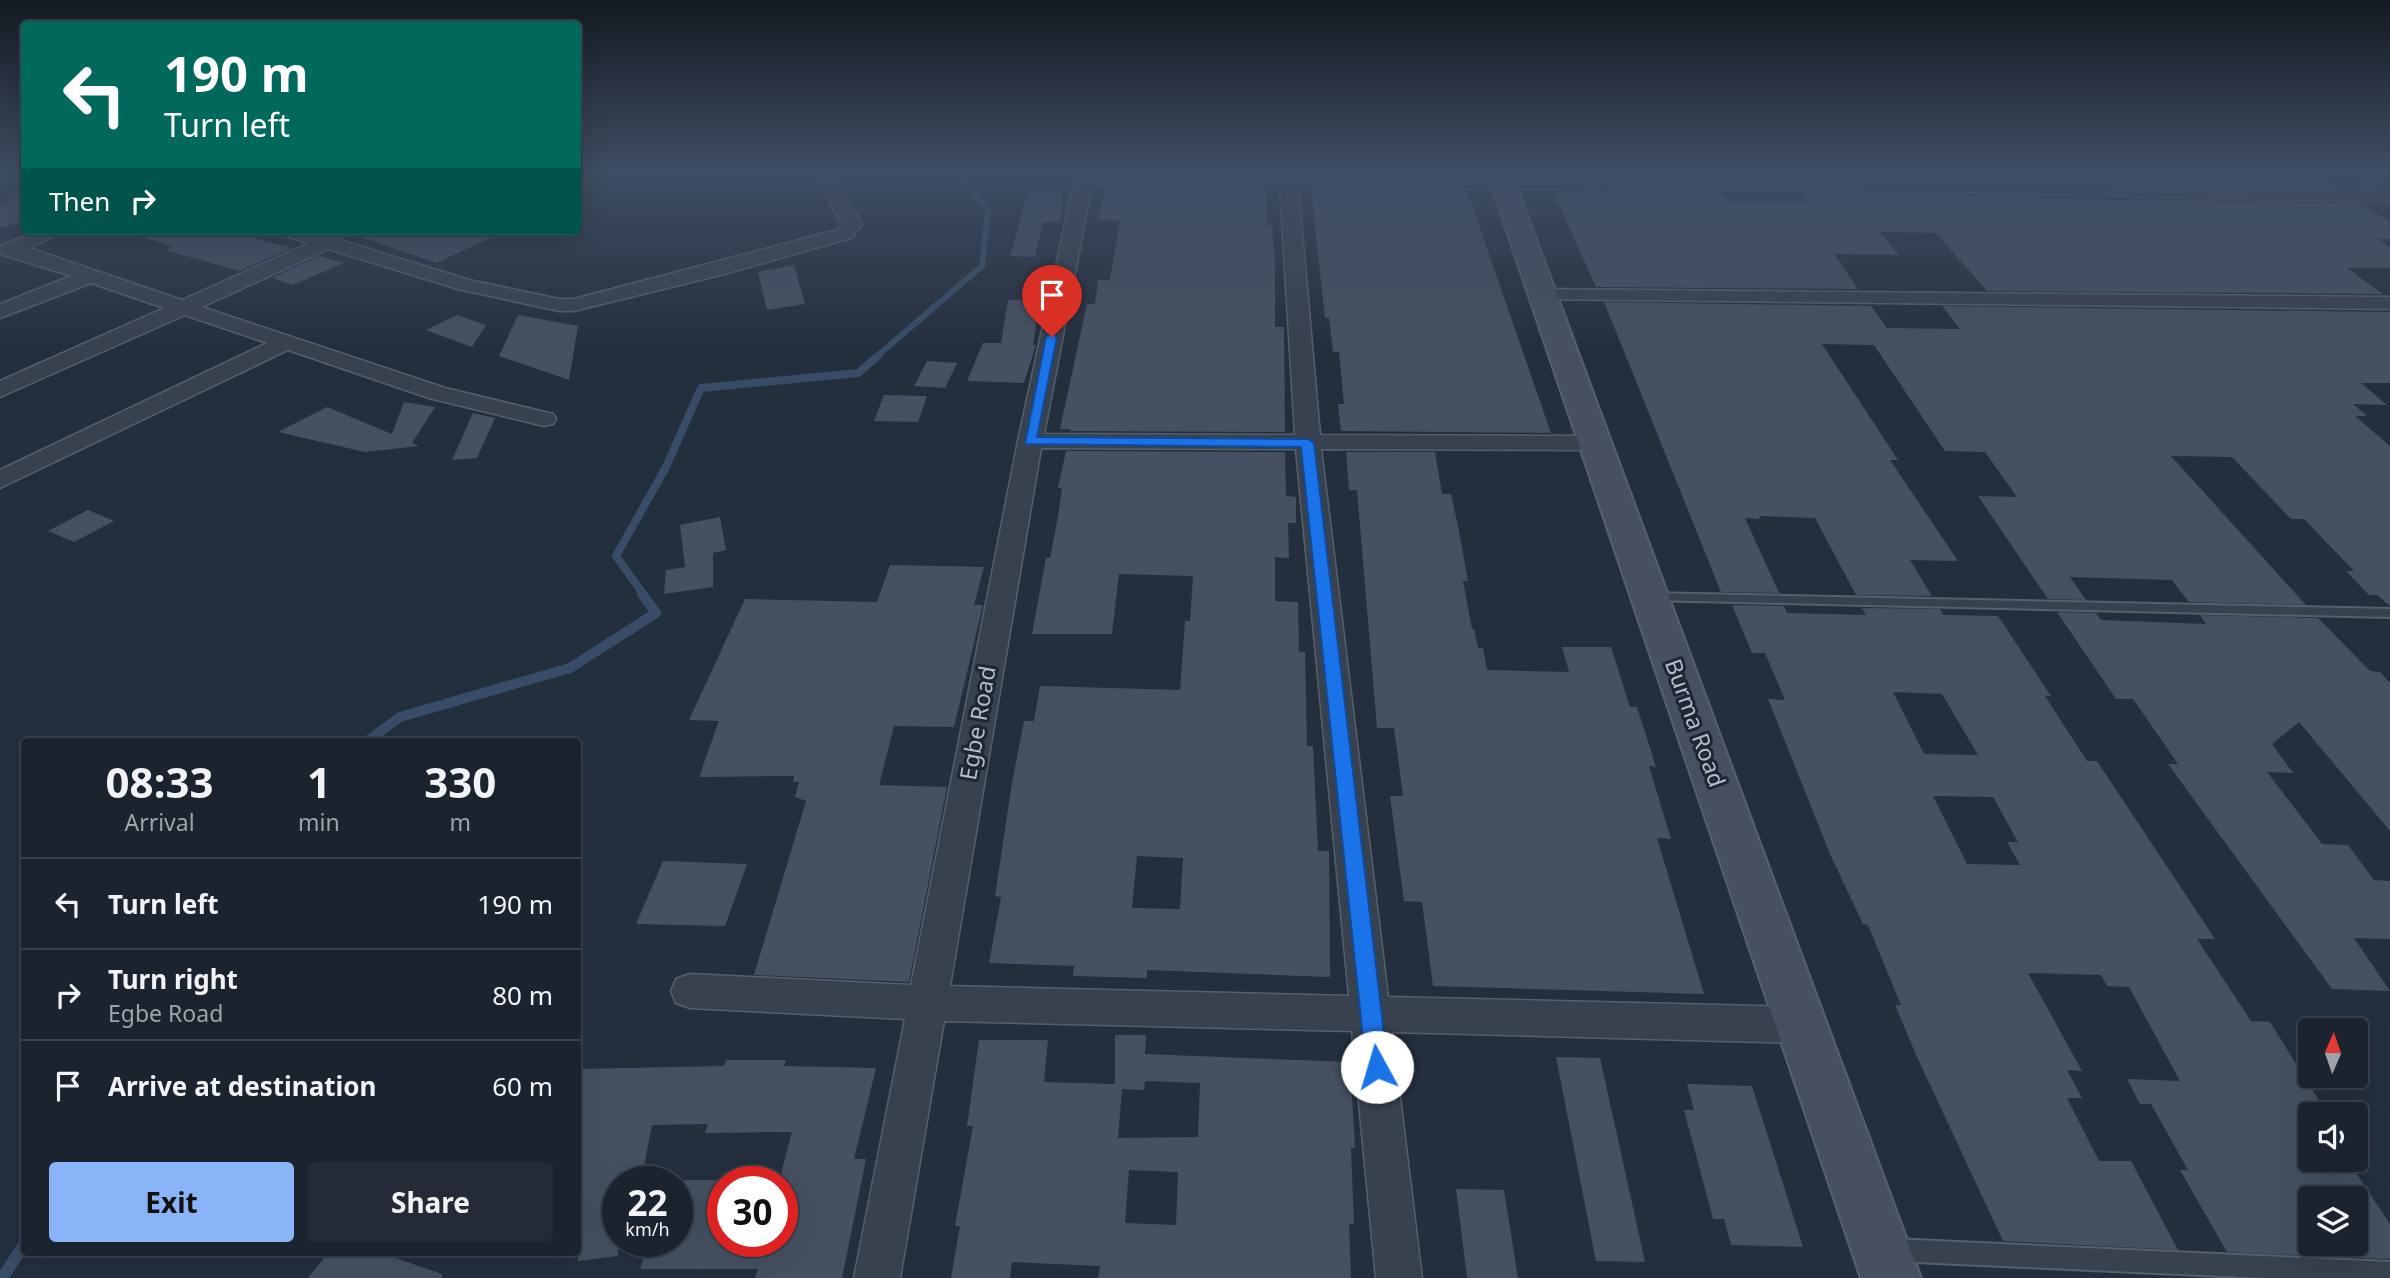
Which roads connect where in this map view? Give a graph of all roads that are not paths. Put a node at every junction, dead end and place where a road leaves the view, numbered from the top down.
1 (848, 229) edge
2 (1074, 229) edge
3 (1293, 229) edge
4 (1520, 229) edge
5 (44, 235) edge
6 (304, 235) edge
7 (345, 235) edge
8 (329, 242) junction
9 (5, 250) edge
10 (89, 276) junction
11 (1543, 295) junction
12 (2390, 303) edge
13 (186, 306) junction
14 (0, 312) edge
15 (288, 342) junction
16 (0, 390) edge
17 (544, 419) dead end
18 (1030, 441) junction
19 (1308, 443) junction
20 (1596, 443) junction
21 (0, 480) edge
22 (1650, 597) junction
23 (2390, 614) edge
24 (690, 992) dead end
25 (926, 1003) junction
26 (1371, 1015) junction
27 (1803, 1025) junction
28 (1886, 1264) edge
29 (2390, 1273) edge
30 (877, 1278) edge
31 (1399, 1278) edge

1 - 8 street
2 - 18 street, Egbe Road
3 - 19 street
4 - 11 street, Burma Road
5 - 9 street
6 - 8 street
7 - 8 street
8 - 13 street
9 - 10 street
10 - 13 street
10 - 14 street
11 - 12 street
11 - 20 street, Burma Road
13 - 15 street
13 - 16 street
15 - 17 street
15 - 21 street
18 - 19 street
18 - 25 street, Egbe Road
19 - 20 street
19 - 26 street
20 - 22 street, Burma Road
22 - 23 lane
22 - 27 street, Burma Road
24 - 25 street
25 - 26 street
25 - 30 street, Egbe Road
26 - 27 street
26 - 31 street
27 - 28 street, Burma Road
28 - 29 lane

